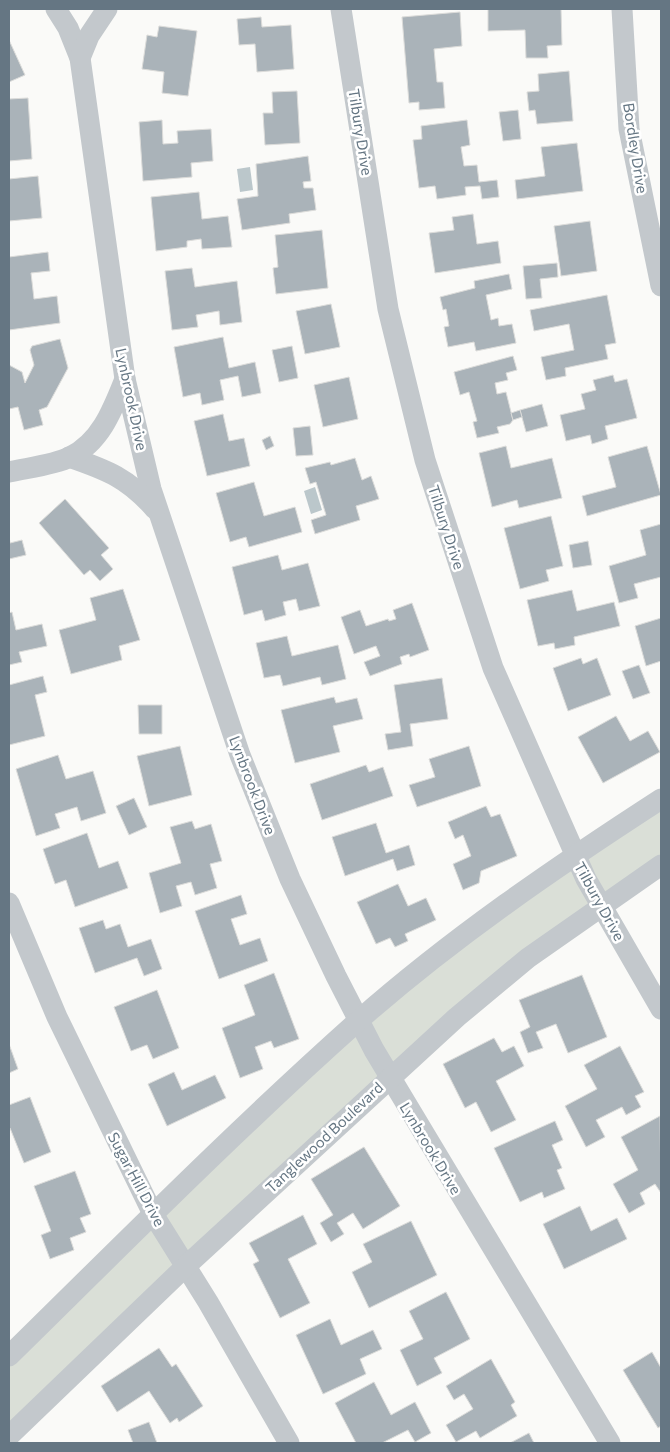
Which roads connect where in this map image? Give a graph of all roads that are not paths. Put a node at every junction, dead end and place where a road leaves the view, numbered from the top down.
1 (56, 9) edge
2 (107, 9) edge
3 (342, 9) edge
4 (622, 9) edge
5 (80, 58) junction
6 (661, 286) edge
7 (125, 379) junction
8 (70, 457) junction
9 (9, 472) edge
10 (160, 515) junction
11 (661, 799) edge
12 (575, 855) junction
13 (661, 865) edge
14 (9, 903) edge
15 (601, 906) junction
16 (661, 1009) edge
17 (359, 1020) junction
18 (390, 1077) junction
19 (153, 1214) junction
20 (186, 1266) junction
21 (9, 1356) edge
22 (9, 1436) edge
23 (289, 1443) edge
24 (610, 1443) edge

1 - 5 street, Lynbrook Drive
2 - 5 street
3 - 12 street, Tilbury Drive
4 - 6 street, Bordley Drive
5 - 7 street, Lynbrook Drive
7 - 8 street
7 - 10 street, Lynbrook Drive
8 - 9 street
8 - 10 street
10 - 17 street, Lynbrook Drive
11 - 12 street
12 - 15 street, Tilbury Drive
12 - 17 street
13 - 15 street, Tanglewood Boulevard
14 - 19 street, Sugar Hill Drive
15 - 16 street, Tilbury Drive
15 - 18 street, Tanglewood Boulevard
17 - 18 street, Lynbrook Drive
17 - 19 street
18 - 20 street, Tanglewood Boulevard
18 - 24 street, Lynbrook Drive
19 - 20 street, Sugar Hill Drive
19 - 21 street
20 - 22 street, Tanglewood Boulevard
20 - 23 street, Sugar Hill Drive

